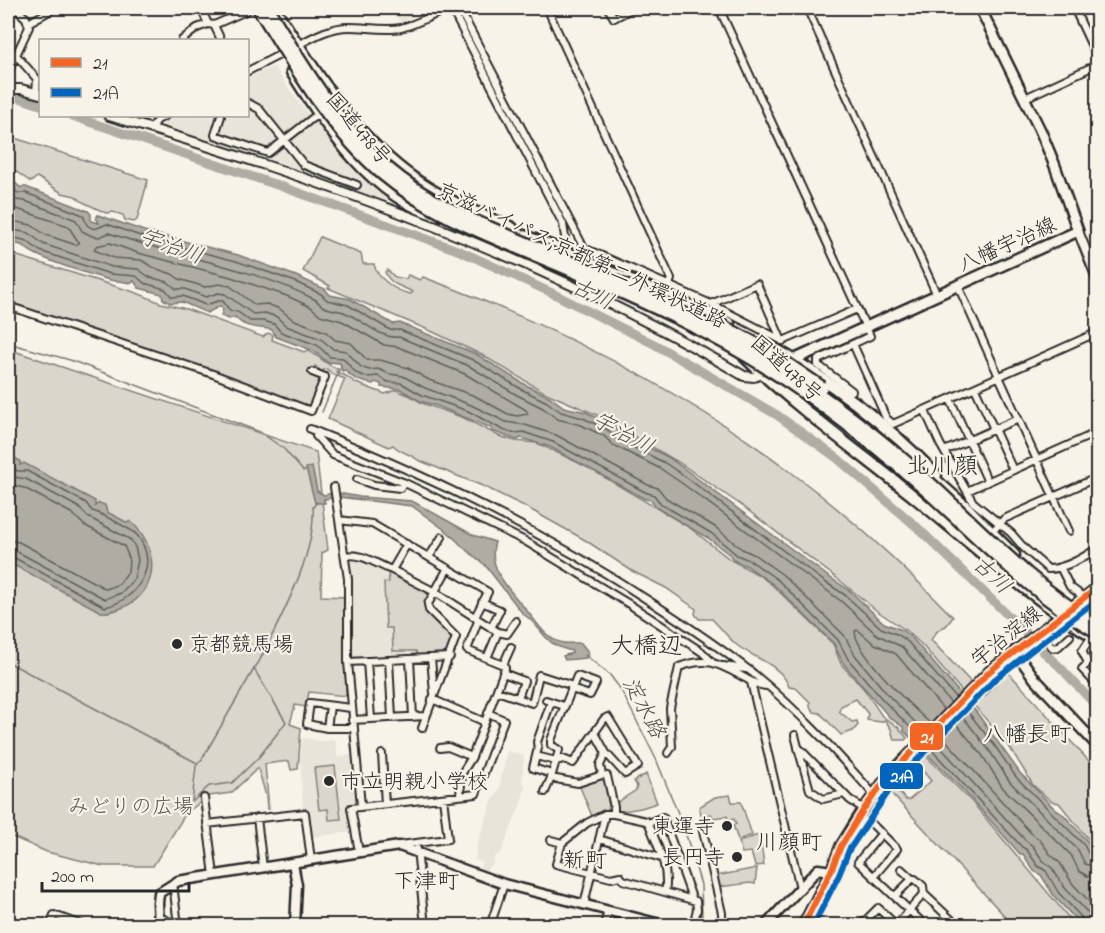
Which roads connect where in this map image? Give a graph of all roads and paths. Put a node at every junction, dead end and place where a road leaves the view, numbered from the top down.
1 (15, 8) edge
2 (56, 8) edge
3 (201, 8) edge
4 (245, 8) edge
5 (253, 8) edge
6 (258, 8) edge
7 (268, 8) edge
8 (274, 8) edge
9 (450, 8) edge
10 (459, 8) edge
11 (547, 8) edge
12 (608, 8) edge
13 (633, 8) edge
14 (719, 8) edge
15 (807, 8) edge
16 (980, 8) edge
17 (1074, 8) edge
18 (28, 23) junction
19 (211, 25) junction
20 (183, 39) edge
21 (220, 39) edge
22 (298, 45) junction
23 (281, 54) junction
24 (16, 55) junction
25 (1098, 59) edge
26 (1098, 64) edge
27 (249, 71) edge
28 (8, 72) edge
29 (8, 89) edge
30 (38, 93) edge
31 (1025, 98) junction
32 (249, 104) edge
33 (319, 114) junction
34 (113, 117) edge
35 (163, 117) edge
36 (221, 117) edge
37 (152, 128) junction
38 (284, 141) junction
39 (357, 185) dead end
40 (566, 222) junction
41 (1078, 231) junction
42 (562, 249) junction
43 (550, 275) junction
44 (1098, 281) edge
45 (669, 285) junction
46 (958, 286) junction
47 (635, 289) junction
48 (937, 295) junction
49 (692, 301) junction
50 (711, 304) junction
51 (8, 306) edge
52 (857, 309) junction
53 (866, 327) junction
54 (1098, 332) edge
55 (783, 341) junction
56 (853, 344) junction
57 (794, 360) junction
58 (762, 369) junction
59 (312, 372) dead end
60 (999, 377) junction
61 (975, 388) junction
62 (852, 391) dead end
63 (950, 399) junction
64 (925, 411) junction
65 (918, 414) junction
66 (1018, 419) junction
67 (309, 429) dead end
68 (994, 429) junction
69 (318, 432) junction
70 (890, 432) junction
71 (1098, 432) edge
72 (969, 440) junction
73 (944, 451) junction
74 (1036, 460) junction
75 (1012, 470) junction
76 (1098, 477) edge
77 (357, 479) dead end
78 (988, 482) junction
79 (405, 483) junction
80 (968, 491) junction
81 (335, 493) dead end
82 (1053, 497) junction
83 (968, 509) junction
84 (339, 520) junction
85 (1000, 524) junction
86 (1069, 531) dead end
87 (991, 532) junction
88 (442, 537) dead end
89 (407, 544) junction
90 (1098, 548) edge
91 (345, 556) junction
92 (429, 557) junction
93 (993, 560) junction
94 (1060, 567) junction
95 (448, 568) junction
96 (392, 570) junction
97 (1097, 589) edge
98 (435, 592) junction
99 (1080, 601) junction
100 (482, 602) junction
101 (1060, 615) junction
102 (477, 619) junction
103 (1098, 620) edge
104 (516, 621) dead end
105 (1098, 625) edge
106 (491, 628) junction
107 (498, 632) junction
108 (1039, 632) junction
109 (1070, 636) dead end
110 (1096, 636) edge
111 (511, 647) dead end
112 (1012, 653) junction
113 (450, 657) junction
114 (430, 658) junction
115 (487, 658) junction
116 (410, 659) junction
117 (389, 660) junction
118 (368, 661) junction
119 (348, 662) junction
120 (715, 664) junction
121 (503, 665) junction
122 (746, 669) junction
123 (503, 673) junction
124 (751, 682) junction
125 (768, 686) junction
126 (1098, 686) edge
127 (497, 691) junction
128 (433, 697) junction
129 (518, 698) junction
130 (330, 706) junction
131 (564, 706) junction
132 (351, 708) junction
133 (488, 713) junction
134 (425, 716) junction
135 (413, 717) junction
136 (392, 718) junction
137 (371, 719) junction
138 (352, 720) junction
139 (485, 722) junction
140 (327, 728) junction
141 (352, 728) junction
142 (422, 728) dead end
143 (595, 733) junction
144 (539, 735) junction
145 (795, 735) dead end
146 (551, 740) junction
147 (1098, 746) edge
148 (798, 747) junction
149 (440, 748) dead end
150 (606, 753) junction
151 (668, 753) dead end
152 (382, 754) dead end
153 (536, 756) junction
154 (472, 757) junction
155 (556, 761) junction
156 (638, 766) junction
157 (642, 773) dead end
158 (603, 775) junction
159 (552, 776) junction
160 (545, 792) dead end
161 (844, 794) junction
162 (876, 794) junction
163 (460, 795) junction
164 (204, 798) dead end
165 (443, 798) junction
166 (385, 804) junction
167 (361, 806) junction
168 (864, 809) junction
169 (605, 814) junction
170 (614, 814) junction
171 (257, 819) junction
172 (648, 823) junction
173 (207, 824) junction
174 (702, 827) dead end
175 (882, 833) junction
176 (845, 838) junction
177 (599, 839) junction
178 (551, 840) dead end
179 (416, 843) junction
180 (562, 843) junction
181 (399, 846) junction
182 (359, 852) junction
183 (418, 854) junction
184 (661, 858) junction
185 (311, 860) junction
186 (293, 863) junction
187 (263, 868) junction
188 (901, 869) dead end
189 (831, 871) junction
190 (590, 873) junction
191 (214, 875) junction
192 (874, 876) junction
193 (912, 879) junction
194 (173, 883) junction
195 (504, 884) junction
196 (800, 888) junction
197 (665, 892) junction
198 (924, 894) junction
199 (895, 896) junction
200 (692, 898) junction
201 (584, 905) junction
202 (608, 910) junction
203 (909, 910) junction
204 (158, 916) junction
205 (83, 925) edge
206 (895, 925) edge
207 (50, 926) edge
208 (159, 926) edge
209 (178, 926) edge
210 (295, 926) edge
211 (425, 926) edge
212 (490, 926) edge
213 (604, 926) edge
214 (668, 926) edge
215 (693, 926) edge
216 (722, 926) edge
217 (765, 926) edge
218 (803, 926) edge
219 (860, 926) edge
220 (926, 926) edge
221 (958, 926) edge

1 - 18 street
2 - 18 street
3 - 19 street
4 - 19 street
5 - 23 highway, 国道478号
6 - 58 highway, 京滋バイパス;京都第二外環状道路, bridge
7 - 47 highway, 京滋バイパス;京都第二外環状道路, bridge
8 - 22 highway, 国道478号
9 - 22 street
9 - 40 street
10 - 40 street
11 - 45 street
12 - 13 street
14 - 52 street
15 - 48 street
16 - 31 main road, 八幡宇治線
17 - 25 street
18 - 24 street
19 - 20 street
19 - 21 street
22 - 23 street
22 - 42 highway, 国道478号
23 - 27 street
23 - 33 highway, 国道478号
24 - 28 street
24 - 30 street
26 - 31 street
29 - 30 street
31 - 41 main road, 八幡宇治線
32 - 38 street
33 - 38 street
33 - 42 highway, 国道478号
34 - 37 street
35 - 37 street
36 - 38 street
37 - 43 street
38 - 39 street
40 - 42 street
40 - 45 street
41 - 44 street
41 - 46 main road, 八幡宇治線
42 - 43 street
42 - 49 highway, 国道478号
42 - 58 highway, 国道478号
43 - 58 street
45 - 49 street
46 - 48 main road, 八幡宇治線
46 - 60 street
47 - 83 highway, bridge
47 - 105 highway, 京滋バイパス;京都第二外環状道路, bridge
48 - 53 main road, 八幡宇治線
49 - 50 street
49 - 57 highway, 国道478号
50 - 55 street
50 - 55 street
51 - 59 street
52 - 53 street
52 - 55 street
53 - 56 street
53 - 57 main road, 八幡宇治線
54 - 60 street
56 - 62 street
56 - 65 street
57 - 58 main road, 八幡宇治線
57 - 70 highway, 国道478号
58 - 93 highway, bridge
58 - 93 highway, 国道478号
58 - 110 highway, 京滋バイパス;京都第二外環状道路, bridge
60 - 61 street
60 - 66 street
61 - 63 street
61 - 68 street
63 - 64 street
63 - 72 street
64 - 65 street
64 - 73 street
65 - 70 street
66 - 68 street
66 - 74 street
67 - 69 street
68 - 72 street
68 - 75 street
69 - 79 street
69 - 122 street
70 - 83 highway, 国道478号
71 - 74 street
72 - 73 street
72 - 78 street
73 - 80 street
74 - 75 street
74 - 82 street
75 - 78 street
76 - 82 street
77 - 79 street
78 - 80 street
79 - 120 street
80 - 85 street
81 - 84 street
82 - 85 street
82 - 86 street
83 - 87 highway, 国道478号
84 - 89 street
84 - 91 street
85 - 87 street
85 - 94 street
87 - 99 highway, 国道478号
88 - 92 street
89 - 92 street
89 - 96 street
90 - 94 street
91 - 96 street
91 - 119 street
92 - 95 street
93 - 101 highway, 国道478号
94 - 99 street
95 - 98 street
95 - 100 street
96 - 98 street
97 - 99 main road, 宇治淀線
98 - 102 street
98 - 113 street
99 - 101 main road, 宇治淀線
99 - 103 highway, 国道478号
100 - 102 street
100 - 106 street
101 - 108 main road, 宇治淀線
101 - 110 highway, 国道478号
102 - 106 street
102 - 115 street
104 - 107 street
106 - 107 street
107 - 115 street
108 - 109 street
108 - 112 main road, 宇治淀線
110 - 126 street
111 - 121 street
112 - 147 main road
112 - 162 main road, 宇治淀線
113 - 114 street
113 - 128 street
114 - 116 street
114 - 128 street
115 - 121 street
116 - 117 street
116 - 135 street
117 - 118 street
117 - 136 street
118 - 119 street
118 - 137 street
119 - 132 street
120 - 122 street
120 - 124 street
120 - 151 street
121 - 123 street
122 - 125 street
123 - 127 street
123 - 129 street
124 - 125 street
124 - 196 street
125 - 162 street
127 - 129 street
127 - 133 street
128 - 134 street
128 - 139 street
129 - 131 street
130 - 132 street
130 - 140 street
130 - 140 street
131 - 144 street
131 - 146 street
132 - 138 street
133 - 139 street
133 - 163 street
134 - 135 street
134 - 142 street
135 - 136 street
136 - 137 street
137 - 138 street
138 - 141 street
139 - 154 street
140 - 141 street
141 - 167 street
143 - 150 street
143 - 155 street
143 - 156 street
144 - 146 street
144 - 153 street
145 - 148 street
146 - 155 street
148 - 161 street
148 - 161 street
149 - 154 street
150 - 156 street
150 - 158 street
152 - 166 street
153 - 155 street
153 - 159 street
154 - 163 street
155 - 159 street
156 - 157 street
158 - 159 street
158 - 170 street
159 - 160 street
161 - 168 street
162 - 168 main road, 宇治淀線
163 - 165 street
164 - 173 street
165 - 166 street
165 - 179 street
166 - 167 street
167 - 182 street
168 - 176 main road, 宇治淀線
169 - 170 street
169 - 177 street
169 - 180 street
170 - 172 street
171 - 173 street
171 - 185 street
171 - 187 street
172 - 184 street
172 - 200 street
173 - 191 street
174 - 216 street
175 - 176 street
175 - 192 street
175 - 192 street
176 - 189 main road, 宇治淀線
177 - 184 street
177 - 190 street
178 - 180 street
179 - 181 street
179 - 183 street
180 - 190 street
181 - 182 main road
181 - 183 main road
182 - 185 main road
183 - 195 main road
183 - 211 street
184 - 197 street
185 - 186 main road
186 - 187 main road
186 - 210 main road
187 - 191 main road
188 - 193 street
189 - 196 main road
189 - 218 main road, 宇治淀線
190 - 197 street
190 - 201 street
191 - 194 main road
192 - 199 street
193 - 198 street
193 - 199 street
194 - 204 main road
194 - 209 street
195 - 201 main road
195 - 212 street
196 - 217 main road
197 - 200 street
198 - 203 street
198 - 221 street
199 - 203 street
200 - 215 street
201 - 202 main road
202 - 213 street
202 - 214 main road
203 - 206 street
203 - 220 street
204 - 208 main road
204 - 209 street
205 - 207 street
206 - 219 street

